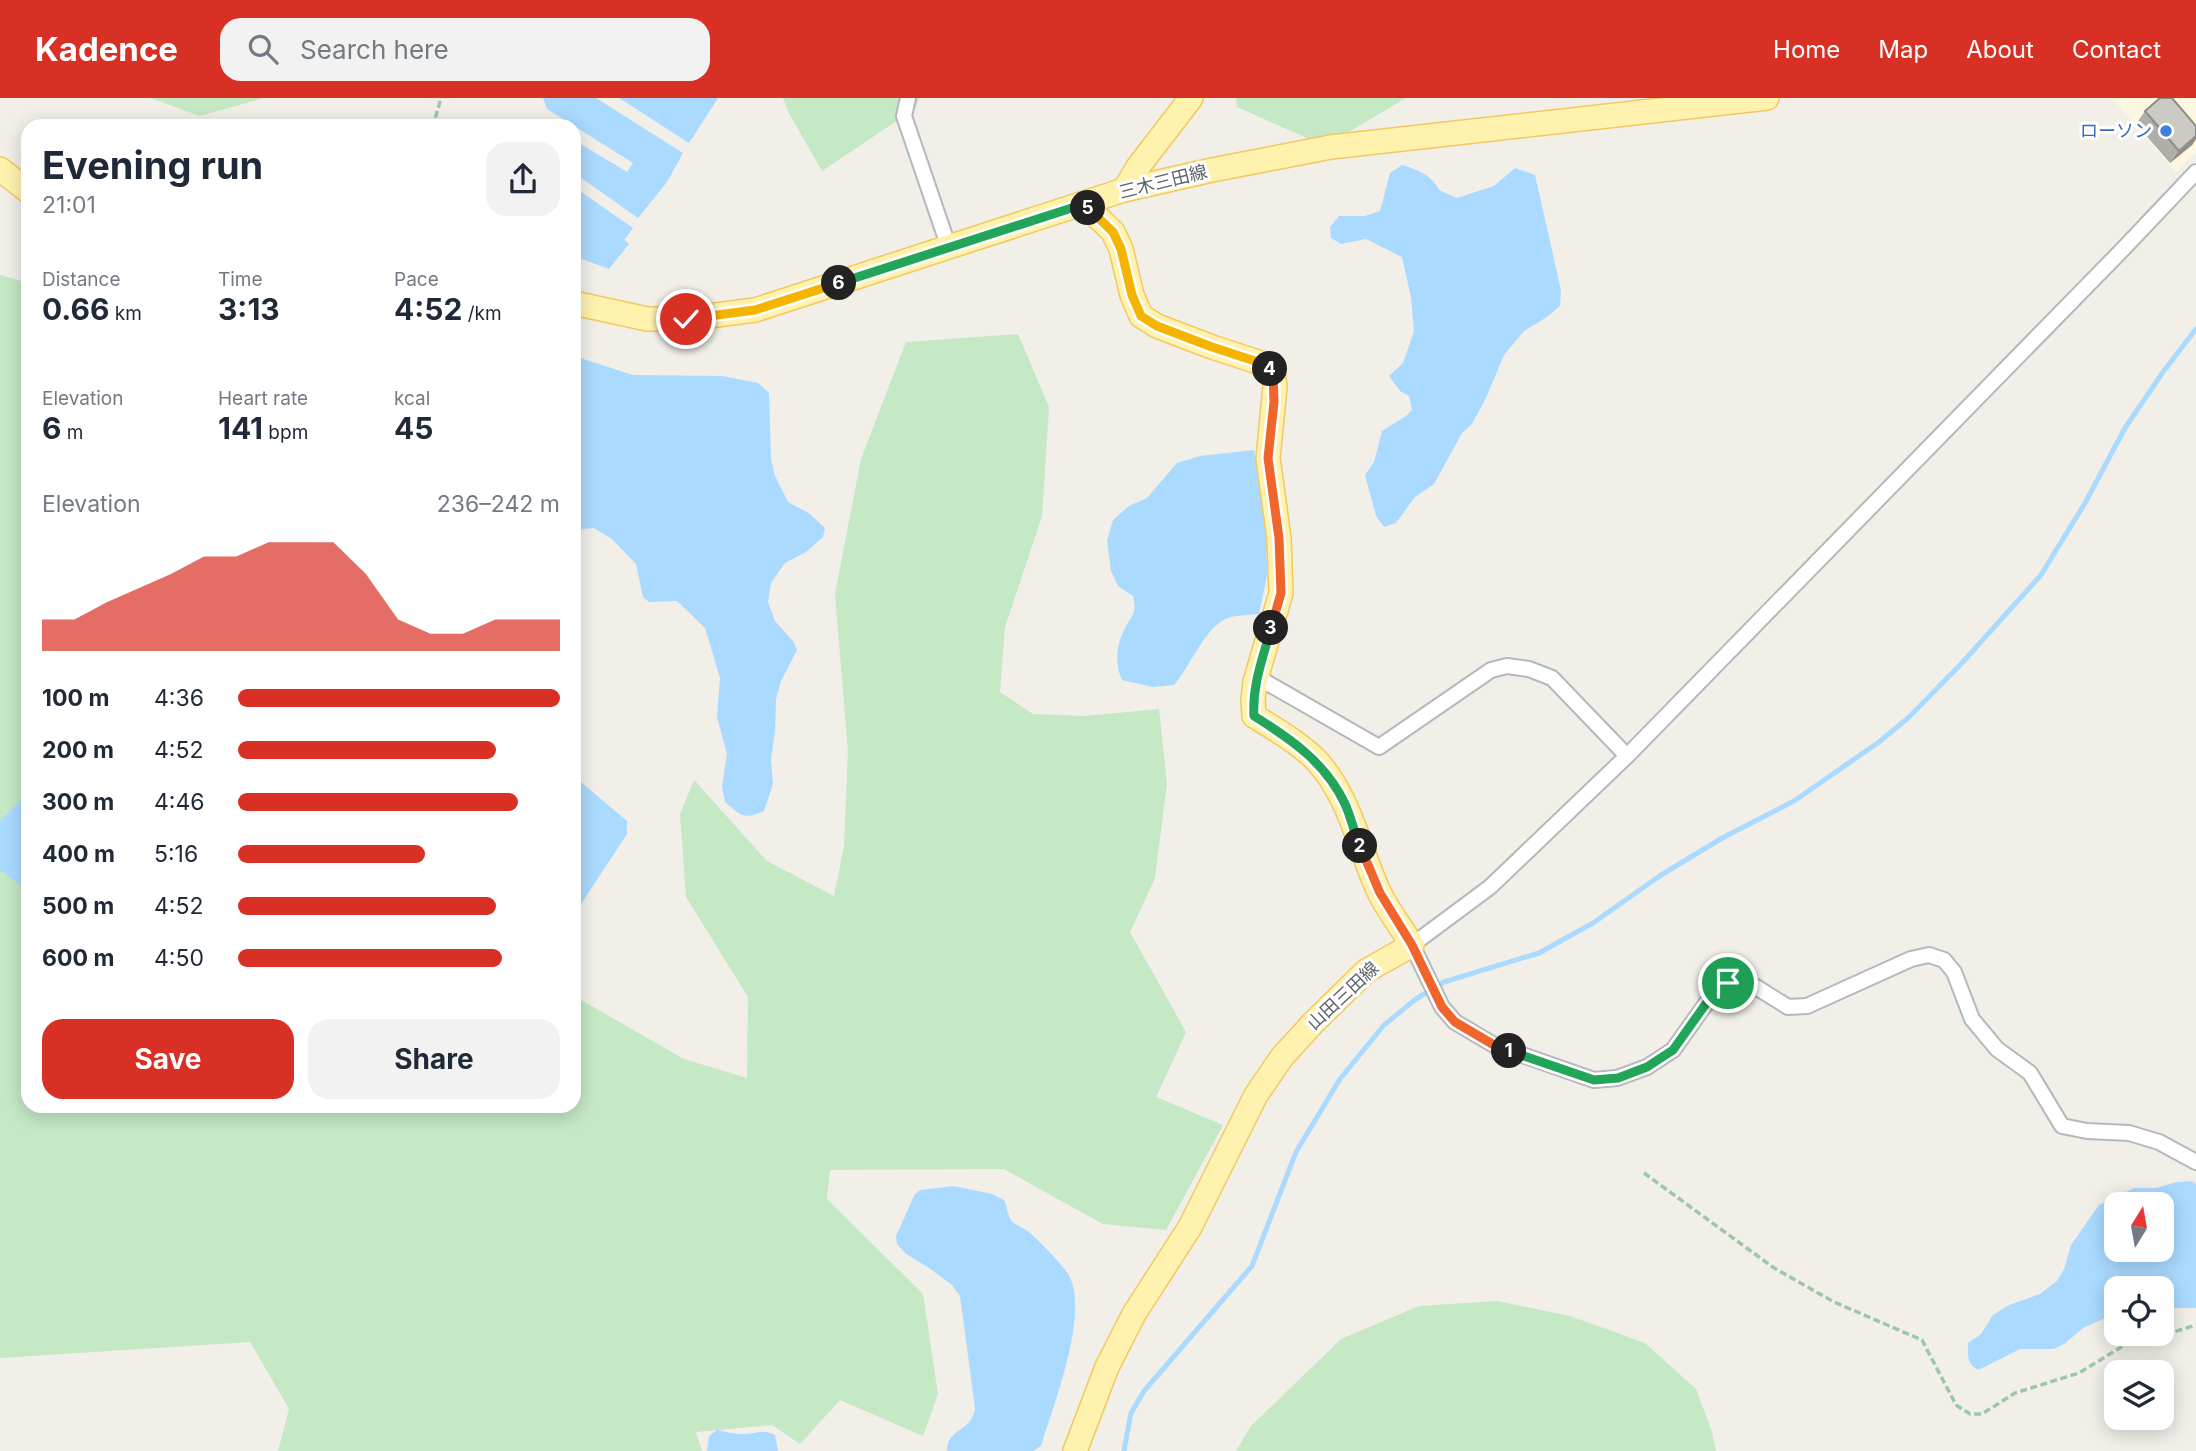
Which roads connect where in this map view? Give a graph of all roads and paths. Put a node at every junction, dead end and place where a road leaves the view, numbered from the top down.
1 (442, 98) edge
2 (908, 98) edge
3 (1191, 98) edge
4 (1767, 98) edge
5 (435, 119) edge
6 (0, 169) edge
7 (2196, 172) edge
8 (21, 186) edge
9 (1124, 190) junction
10 (1084, 204) junction
11 (949, 248) junction
12 (581, 304) edge
13 (1257, 677) junction
14 (1627, 756) junction
15 (1412, 945) junction
16 (2196, 1162) edge
17 (1644, 1173) dead end
18 (2196, 1325) edge
19 (1075, 1451) edge

1 - 5 path
2 - 11 street
3 - 9 main road
4 - 9 main road, 三木三田線
6 - 8 main road
7 - 14 street
9 - 10 main road, 三木三田線
10 - 11 main road, 三木三田線
10 - 13 main road
11 - 12 main road, 三木三田線
13 - 14 street
13 - 15 main road
14 - 15 street
15 - 16 street
15 - 19 main road, 山田三田線
17 - 18 path

